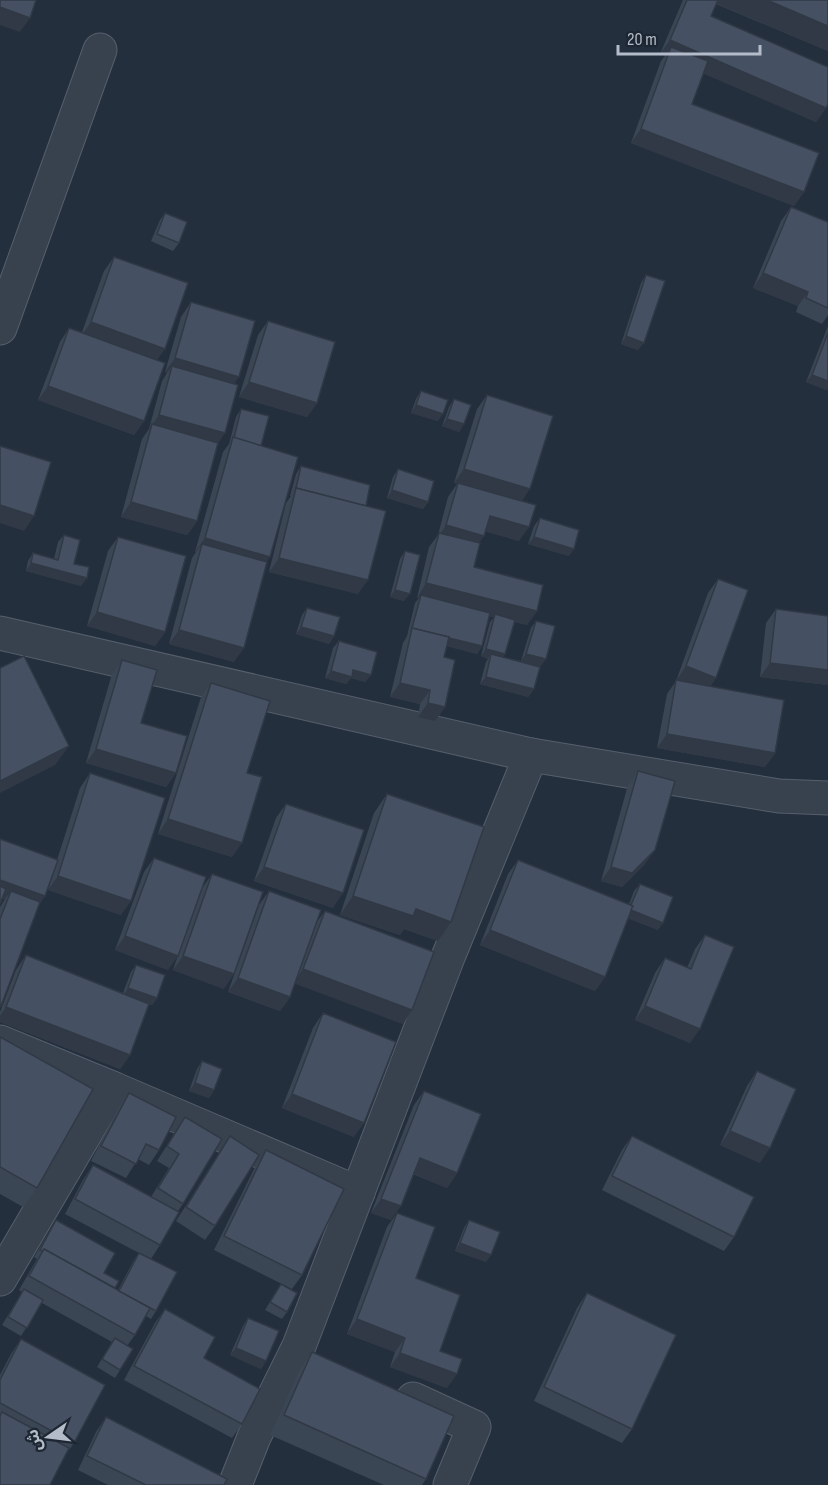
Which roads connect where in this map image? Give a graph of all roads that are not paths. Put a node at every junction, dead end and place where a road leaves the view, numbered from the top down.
1 (100, 50) dead end
2 (0, 328) edge
3 (0, 633) edge
4 (531, 755) junction
5 (828, 798) edge
6 (0, 1042) edge
7 (112, 1088) junction
8 (358, 1193) junction
9 (0, 1278) edge
10 (299, 1346) junction
11 (330, 1360) edge
12 (381, 1384) edge
13 (235, 1485) edge
14 (450, 1485) edge

1 - 2 street
3 - 4 street
4 - 5 street
4 - 8 street
6 - 7 street
7 - 8 street
7 - 9 street
8 - 10 street
10 - 11 street
10 - 13 street
12 - 14 street

